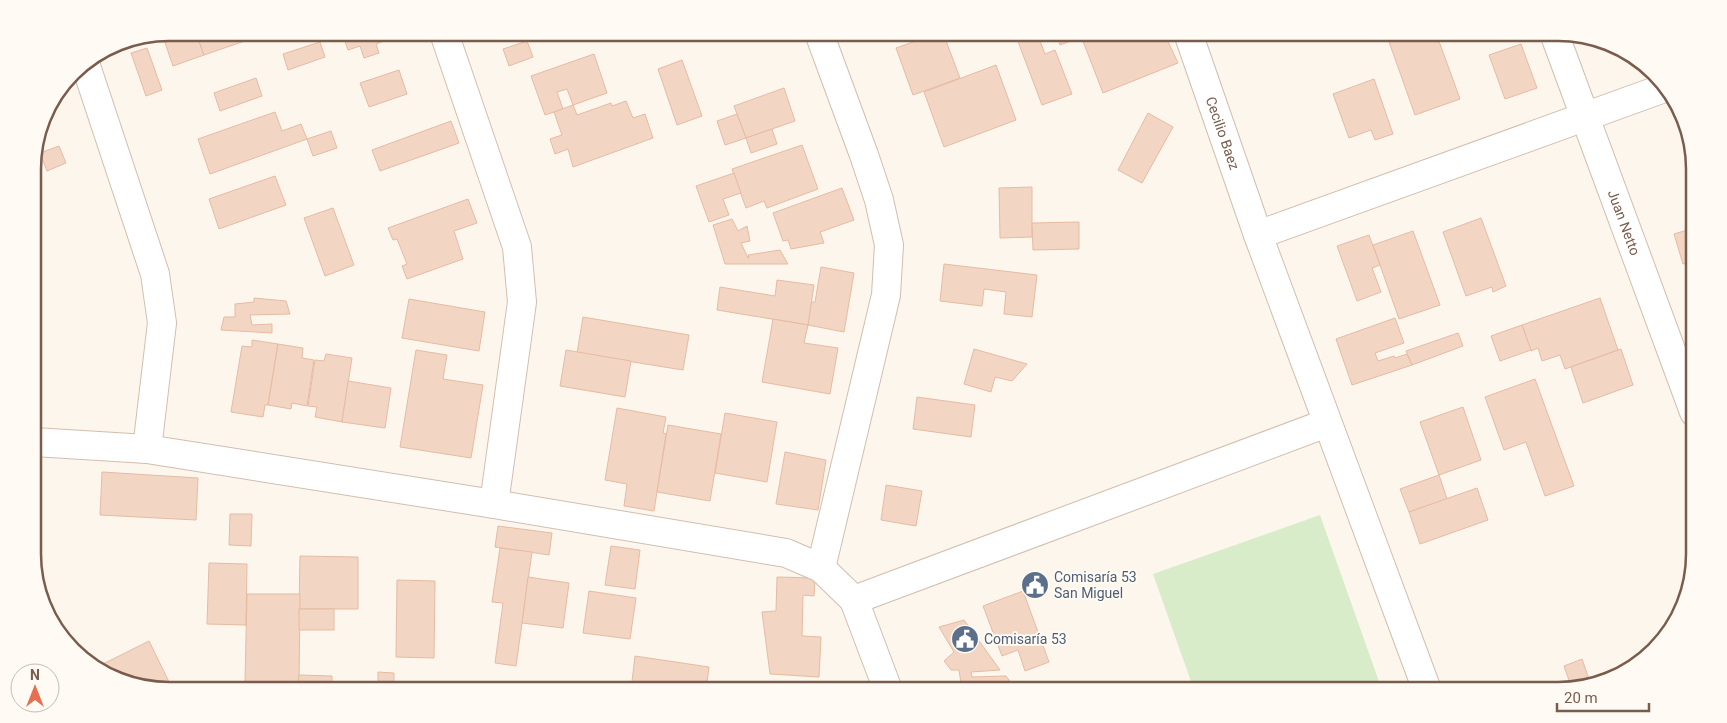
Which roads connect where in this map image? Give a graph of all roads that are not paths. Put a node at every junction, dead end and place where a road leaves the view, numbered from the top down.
1 (447, 41) edge
2 (822, 41) edge
3 (1191, 41) edge
4 (1557, 41) edge
5 (88, 70) edge
6 (1658, 90) edge
7 (1584, 117) junction
8 (1258, 235) junction
9 (1686, 391) edge
10 (1327, 423) junction
11 (41, 442) edge
12 (147, 449) junction
13 (494, 504) junction
14 (821, 568) junction
15 (854, 600) junction
16 (885, 681) edge
17 (1424, 681) edge

1 - 13 street
2 - 14 street
3 - 8 street, Cecilio Baez
4 - 7 street, Juan Netto
5 - 12 street
6 - 7 street
7 - 8 street
7 - 9 street, Juan Netto
8 - 10 street, Cecilio Baez
10 - 15 street
10 - 17 street, Cecilio Baez
11 - 12 street
12 - 13 street
13 - 14 street
14 - 15 street
15 - 16 street

